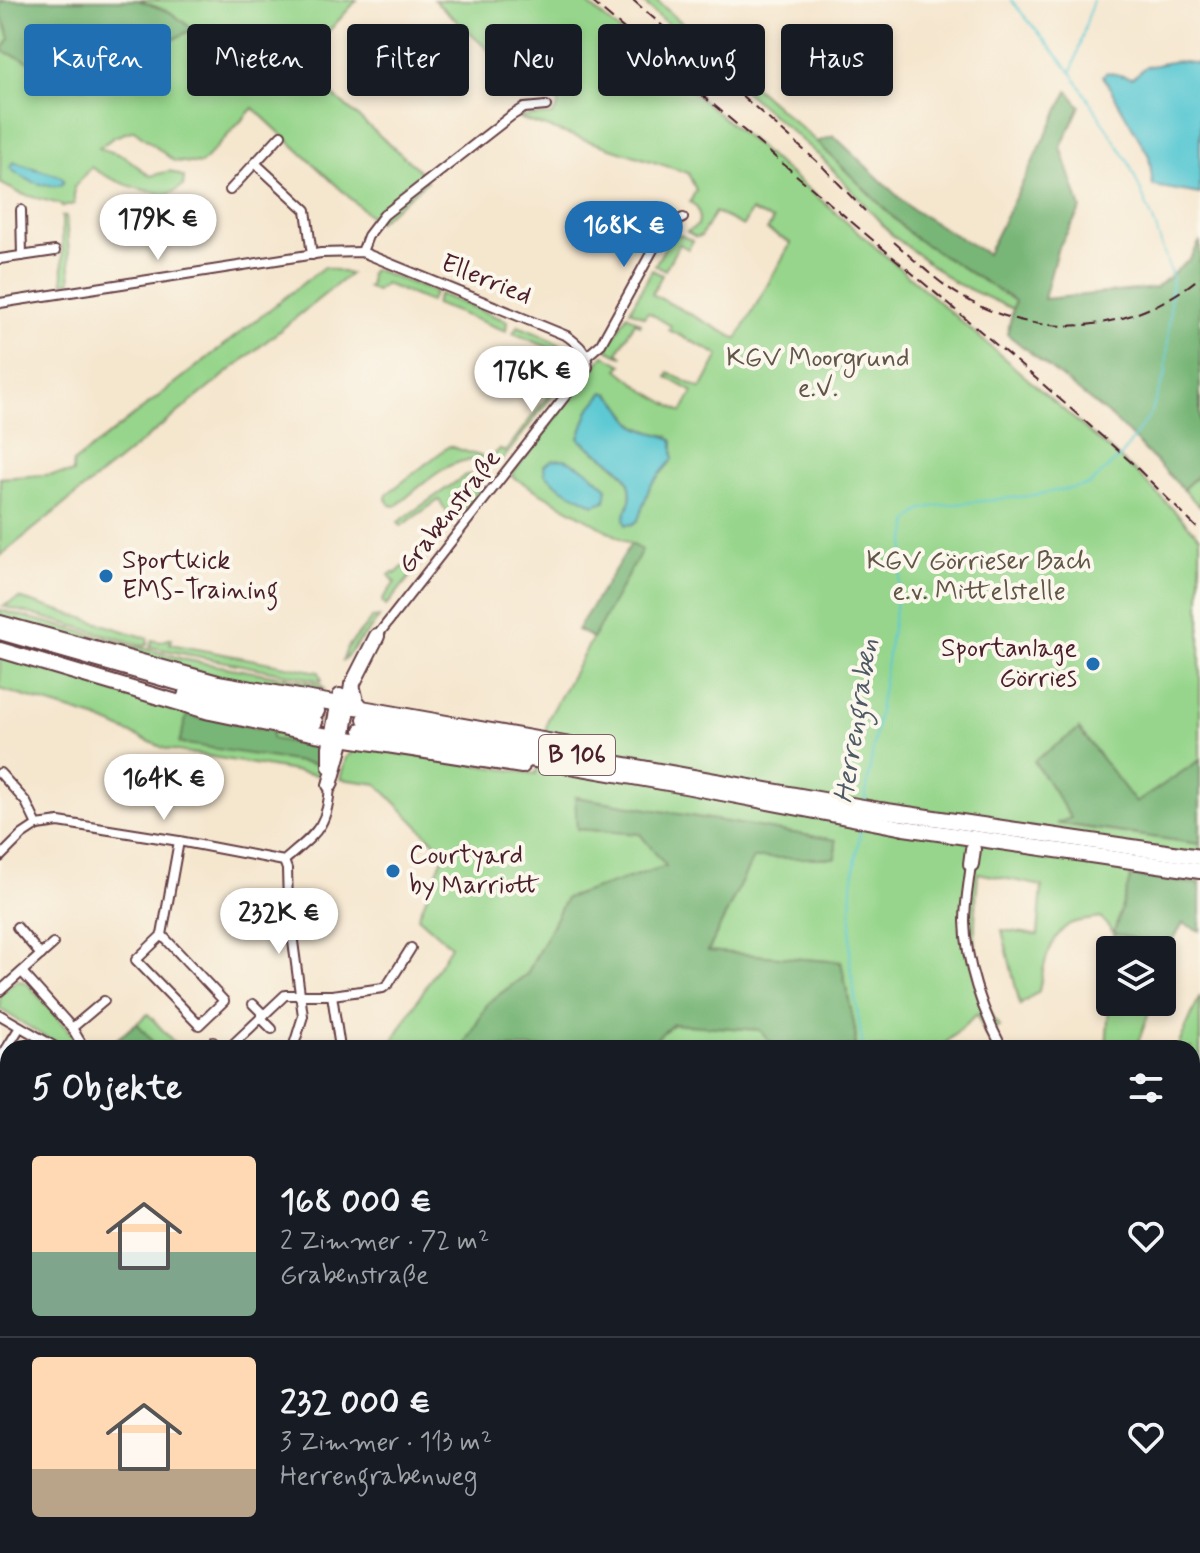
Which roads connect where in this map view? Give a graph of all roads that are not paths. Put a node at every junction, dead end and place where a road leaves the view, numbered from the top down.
1 (546, 106) dead end
2 (281, 135) dead end
3 (255, 163) junction
4 (230, 190) dead end
5 (21, 210) dead end
6 (683, 218) dead end
7 (55, 251) dead end
8 (362, 252) junction
9 (312, 255) junction
10 (22, 256) junction
11 (0, 259) edge
12 (0, 303) edge
13 (587, 356) junction
14 (0, 623) edge
15 (0, 632) edge
16 (377, 636) joint
17 (0, 643) edge
18 (0, 650) edge
19 (348, 685) junction
20 (340, 724) junction
21 (0, 773) edge
22 (330, 785) joint
23 (787, 799) junction
24 (879, 816) junction
25 (37, 825) junction
26 (904, 828) junction
27 (179, 841) junction
28 (990, 841) junction
29 (972, 856) junction
30 (0, 857) edge
31 (1200, 857) edge
32 (284, 861) junction
33 (1200, 871) edge
34 (17, 927) dead end
35 (162, 935) junction
36 (53, 944) dead end
37 (411, 948) dead end
38 (41, 955) junction
39 (22, 972) junction
40 (0, 991) edge
41 (300, 994) junction
42 (332, 995) junction
43 (104, 1001) dead end
44 (253, 1004) dead end
45 (0, 1015) edge
46 (262, 1017) junction
47 (20, 1027) junction
48 (72, 1028) junction
49 (272, 1029) dead end
50 (12, 1040) edge
51 (43, 1040) edge
52 (79, 1040) edge
53 (238, 1040) edge
54 (296, 1040) edge
55 (339, 1040) edge
56 (998, 1040) edge

1 - 8 street
2 - 3 street
3 - 4 street
3 - 9 street
5 - 10 street
6 - 13 street, Grabenstraße
7 - 10 street
8 - 9 street, Ellerried
8 - 13 street, Ellerried
9 - 12 street, Ellerried
10 - 11 street
13 - 16 street, Grabenstraße
14 - 20 highway
15 - 20 highway, B 106
16 - 19 highway
17 - 20 highway, B 106
18 - 20 highway
19 - 20 highway
19 - 20 highway
20 - 22 highway
20 - 23 highway, B 106
20 - 23 highway
21 - 25 street
22 - 32 street
23 - 24 highway, B 106
24 - 26 highway, B 106
24 - 31 highway, B 106
25 - 27 street
25 - 30 street
26 - 28 highway, B 106
26 - 29 highway
27 - 32 street
27 - 35 street
28 - 29 highway
28 - 33 highway, B 106
29 - 56 street
32 - 41 street
34 - 38 street
35 - 35 street
36 - 38 street
37 - 42 street
38 - 39 street
39 - 40 street
39 - 48 street
41 - 42 street
41 - 46 street
41 - 54 street
42 - 55 street
43 - 48 street
44 - 46 street
45 - 47 street
46 - 49 street
46 - 53 street
47 - 50 street
47 - 51 street
48 - 52 street

